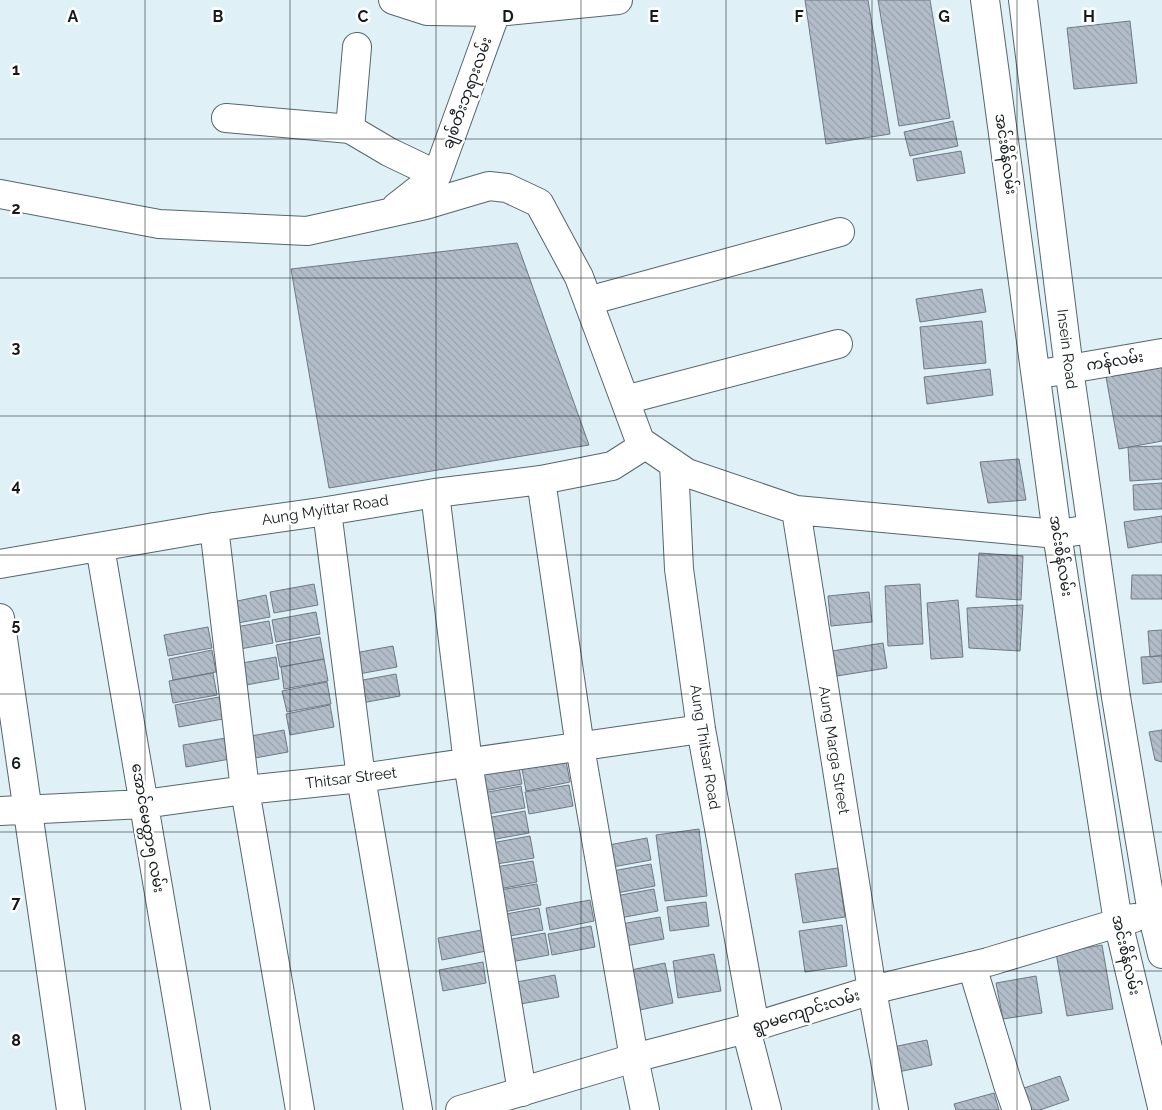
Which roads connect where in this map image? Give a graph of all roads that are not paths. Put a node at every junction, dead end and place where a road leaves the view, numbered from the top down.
1 (393, 0) edge
2 (618, 0) edge
3 (985, 0) edge
4 (1023, 0) edge
5 (496, 12) junction
6 (357, 47) dead end
7 (226, 118) dead end
8 (350, 129) junction
9 (437, 175) junction
10 (0, 194) edge
11 (388, 213) junction
12 (840, 232) dead end
13 (588, 301) junction
14 (838, 344) dead end
15 (1162, 354) edge
16 (1069, 369) junction
17 (1036, 374) junction
18 (625, 400) junction
19 (645, 444) junction
20 (674, 464) junction
21 (541, 480) junction
22 (435, 493) junction
23 (796, 510) junction
24 (327, 511) junction
25 (214, 527) junction
26 (1092, 529) junction
27 (1057, 534) junction
28 (100, 547) junction
29 (0, 564) edge
30 (0, 618) edge
31 (701, 730) junction
32 (580, 747) junction
33 (468, 763) junction
34 (361, 778) junction
35 (245, 790) junction
36 (144, 804) junction
37 (0, 811) edge
38 (27, 811) junction
39 (1157, 912) edge
40 (1118, 922) junction
41 (1162, 954) edge
42 (972, 966) junction
43 (872, 990) junction
44 (751, 1028) junction
45 (634, 1058) junction
46 (522, 1092) junction
47 (1162, 1107) edge
48 (71, 1110) edge
49 (196, 1110) edge
50 (300, 1110) edge
51 (418, 1110) edge
52 (460, 1110) edge
53 (645, 1110) edge
54 (767, 1110) edge
55 (894, 1110) edge
56 (1017, 1110) edge

1 - 5 street
2 - 5 street
3 - 17 street, အင်းစိန်လမ်း
4 - 16 street, Insein Road
5 - 9 street, ချစ်တီးဘုရားလမ်း
6 - 8 street
7 - 8 street
8 - 9 street
9 - 11 street
10 - 11 street
11 - 13 street
12 - 13 street
13 - 18 street
14 - 18 street
15 - 16 street, ကန်လမ်း
16 - 17 street, ကန်လမ်း
16 - 26 street, Insein Road
17 - 27 street, အင်းစိန်လမ်း
18 - 19 street
19 - 20 street
19 - 21 street, Aung Myittar Road
20 - 23 street
20 - 31 street, Aung Thitsar Road
21 - 22 street, Aung Myittar Road
21 - 32 street
22 - 24 street, Aung Myittar Road
22 - 33 street
23 - 27 street
23 - 43 street, Aung Marga Street
24 - 25 street, Aung Myittar Road
24 - 34 street
25 - 28 street, Aung Myittar Road
25 - 35 street
26 - 27 street
26 - 39 street, Insein Road
27 - 40 street, အင်းစိန်လမ်း
28 - 29 street, Aung Myittar Road
28 - 36 street, အောင်မေတ္တာ၅ လမ်း
30 - 38 street
31 - 32 street, Thitsar Street
31 - 44 street, Aung Thitsar Road
32 - 33 street, Thitsar Street
32 - 45 street
33 - 34 street, Thitsar Street
33 - 46 street
34 - 35 street, Thitsar Street
34 - 51 street
35 - 36 street, Thitsar Street
35 - 50 street
36 - 38 street, Thitsar Street
36 - 49 street, အောင်မေတ္တာ၅ လမ်း
37 - 38 street, Thitsar Street
38 - 48 street
39 - 40 street, ရွာမကျောင်းလမ်း
39 - 41 street
40 - 42 street, ရွာမကျောင်းလမ်း
40 - 47 street, အင်းစိန်လမ်း
42 - 43 street, ရွာမကျောင်းလမ်း
42 - 56 street
43 - 44 street, ရွာမကျောင်းလမ်း
43 - 55 street, Aung Marga Street
44 - 45 street, ရွာမကျောင်းလမ်း
44 - 54 street, Aung Thitsar Road
45 - 46 street, ရွာမကျောင်းလမ်း
45 - 53 street
46 - 52 street, ရွာမကျောင်းလမ်း

